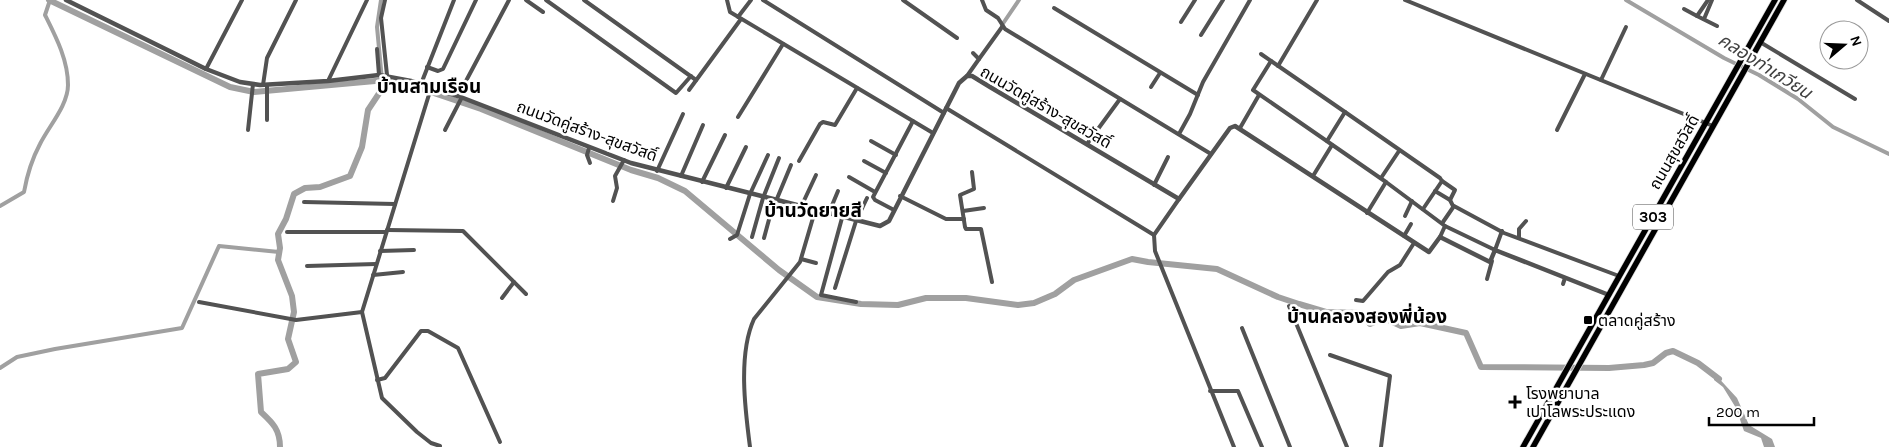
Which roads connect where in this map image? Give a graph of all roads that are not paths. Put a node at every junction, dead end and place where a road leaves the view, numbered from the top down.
1 (66, 0) edge
2 (242, 0) edge
3 (296, 0) edge
4 (368, 0) edge
5 (385, 0) edge
6 (454, 0) edge
7 (476, 0) edge
8 (509, 0) edge
9 (526, 0) edge
10 (546, 0) edge
11 (584, 0) edge
12 (751, 0) edge
13 (763, 0) edge
14 (903, 0) edge
15 (982, 0) edge
16 (1195, 0) edge
17 (1223, 0) edge
18 (1250, 0) edge
19 (1317, 0) edge
20 (1404, 0) edge
21 (1708, 0) edge
22 (1712, 0) edge
23 (1775, 0) edge
24 (1784, 0) edge
25 (1857, 0) edge
26 (728, 1) edge
27 (1054, 8) dead end
28 (1684, 9) dead end
29 (543, 12) dead end
30 (1697, 16) junction
31 (739, 18) junction
32 (1704, 19) junction
33 (1889, 21) edge
34 (1181, 22) dead end
35 (1717, 26) dead end
36 (1002, 27) junction
37 (1626, 27) dead end
38 (1201, 36) dead end
39 (957, 38) dead end
40 (1760, 42) junction
41 (783, 44) junction
42 (377, 49) dead end
43 (973, 53) dead end
44 (1261, 54) dead end
45 (979, 59) junction
46 (1272, 61) junction
47 (1278, 66) junction
48 (428, 67) junction
49 (206, 68) junction
50 (1160, 73) junction
51 (1585, 74) junction
52 (383, 75) junction
53 (691, 76) junction
54 (967, 76) junction
55 (696, 80) junction
56 (1601, 80) junction
57 (328, 81) junction
58 (421, 84) junction
59 (1247, 86) dead end
60 (253, 87) junction
61 (1151, 87) dead end
62 (266, 88) junction
63 (857, 88) junction
64 (689, 90) dead end
65 (1253, 90) junction
66 (430, 91) junction
67 (1259, 94) junction
68 (1198, 95) junction
69 (1120, 99) junction
70 (1855, 99) dead end
71 (460, 100) junction
72 (945, 111) junction
73 (1345, 112) junction
74 (683, 114) dead end
75 (738, 117) dead end
76 (267, 120) dead end
77 (914, 121) junction
78 (1706, 123) junction
79 (703, 126) dead end
80 (1713, 126) junction
81 (1240, 128) junction
82 (248, 130) dead end
83 (445, 130) dead end
84 (1557, 130) dead end
85 (933, 133) junction
86 (1179, 134) junction
87 (725, 135) dead end
88 (872, 141) dead end
89 (1327, 141) junction
90 (1087, 144) junction
91 (1332, 145) junction
92 (746, 147) dead end
93 (1399, 151) junction
94 (588, 152) junction
95 (1211, 154) junction
96 (768, 155) dead end
97 (896, 155) junction
98 (779, 158) dead end
99 (1168, 158) dead end
100 (799, 161) dead end
101 (864, 161) dead end
102 (623, 162) junction
103 (590, 163) dead end
104 (790, 164) dead end
105 (657, 171) junction
106 (972, 172) dead end
107 (886, 173) junction
108 (816, 174) dead end
109 (849, 176) dead end
110 (1313, 176) junction
111 (681, 177) junction
112 (1381, 178) junction
113 (1442, 181) junction
114 (702, 182) junction
115 (1386, 182) junction
116 (1154, 184) junction
117 (726, 188) junction
118 (1435, 190) junction
119 (838, 191) dead end
120 (875, 192) junction
121 (750, 194) junction
122 (900, 196) junction
123 (763, 198) junction
124 (867, 198) dead end
125 (1179, 199) junction
126 (1450, 200) junction
127 (613, 201) dead end
128 (775, 201) junction
129 (1412, 201) junction
130 (304, 202) dead end
131 (395, 204) junction
132 (1453, 206) junction
133 (801, 208) junction
134 (984, 208) dead end
135 (1423, 209) junction
136 (894, 210) junction
137 (815, 211) junction
138 (962, 211) junction
139 (1367, 213) junction
140 (828, 215) junction
141 (1405, 216) dead end
142 (842, 218) junction
143 (964, 219) junction
144 (856, 221) junction
145 (1526, 221) dead end
146 (1411, 224) dead end
147 (1444, 224) junction
148 (386, 231) junction
149 (287, 232) dead end
150 (1502, 232) junction
151 (1154, 235) junction
152 (1404, 236) junction
153 (752, 237) dead end
154 (764, 238) dead end
155 (1440, 238) junction
156 (1519, 238) junction
157 (730, 239) dead end
158 (1414, 243) junction
159 (414, 250) dead end
160 (1495, 250) junction
161 (380, 251) junction
162 (801, 259) junction
163 (1492, 262) junction
164 (816, 263) dead end
165 (376, 264) junction
166 (307, 266) dead end
167 (403, 272) dead end
168 (373, 275) junction
169 (1620, 276) junction
170 (1565, 278) junction
171 (1487, 279) dead end
172 (514, 282) junction
173 (992, 282) dead end
174 (1563, 284) dead end
175 (835, 288) dead end
176 (526, 294) dead end
177 (1609, 295) junction
178 (502, 298) dead end
179 (1356, 300) dead end
180 (199, 302) dead end
181 (856, 302) dead end
182 (1289, 306) dead end
183 (362, 312) junction
184 (1242, 328) dead end
185 (1330, 355) dead end
186 (377, 380) junction
187 (1210, 391) junction
188 (500, 442) dead end
189 (438, 446) edge
190 (750, 447) edge
191 (1234, 447) edge
192 (1262, 447) edge
193 (1290, 447) edge
194 (1347, 447) edge
195 (1381, 447) edge
196 (1522, 447) edge
197 (1533, 447) edge

1 - 49 street, ถนนวัดคู่สร้าง-สุขสวัสดิ์
2 - 49 street
3 - 62 street
4 - 57 street
5 - 52 street
6 - 48 street
7 - 48 street
8 - 71 street
9 - 29 street
10 - 53 street
11 - 53 street
12 - 31 street
13 - 72 street
14 - 39 street
15 - 36 street
16 - 34 street
17 - 38 street
18 - 68 street
19 - 47 street
20 - 51 street
21 - 30 street
22 - 32 street
23 - 78 main road, ถนนสุขสวัสดิ์ / 303
24 - 40 main road, ถนนสุขสวัสดิ์ / 303
25 - 33 street
26 - 31 street
27 - 50 street
28 - 30 street
30 - 32 street
31 - 41 street
31 - 55 street
32 - 35 street
36 - 45 street
36 - 69 street
37 - 56 street
40 - 70 street
40 - 80 main road, ถนนสุขสวัสดิ์ / 303
41 - 63 street
41 - 75 street
42 - 52 street
43 - 45 street
44 - 46 street
45 - 54 street
46 - 47 street
46 - 65 street
47 - 73 street
48 - 58 street
49 - 60 street, ถนนวัดคู่สร้าง-สุขสวัสดิ์
50 - 61 street
50 - 68 street
51 - 56 street
51 - 84 street
52 - 57 street, ถนนวัดคู่สร้าง-สุขสวัสดิ์
52 - 58 street, ถนนวัดคู่สร้าง-สุขสวัสดิ์
53 - 55 street
54 - 72 street, ถนนวัดคู่สร้าง-สุขสวัสดิ์
54 - 90 street, ถนนวัดคู่สร้าง-สุขสวัสดิ์
55 - 64 street
56 - 78 street
57 - 62 street, ถนนวัดคู่สร้าง-สุขสวัสดิ์
58 - 66 street, ถนนวัดคู่สร้าง-สุขสวัสดิ์
59 - 65 street
60 - 62 street, ถนนวัดคู่สร้าง-สุขสวัสดิ์
60 - 82 street
62 - 76 street
63 - 77 street
63 - 100 street
65 - 67 street
66 - 71 street, ถนนวัดคู่สร้าง-สุขสวัสดิ์
66 - 131 street
67 - 81 street
67 - 89 street
68 - 86 street
69 - 86 street
69 - 90 street
71 - 83 street
71 - 94 street, ถนนวัดคู่สร้าง-สุขสวัสดิ์
72 - 85 street, ถนนวัดคู่สร้าง-สุขสวัสดิ์
72 - 151 street
73 - 89 street
73 - 93 street
74 - 105 street
77 - 85 street
77 - 97 street
78 - 80 street
78 - 169 main road, ถนนสุขสวัสดิ์ / 303
79 - 111 street
80 - 197 main road, ถนนสุขสวัสดิ์ / 303
81 - 95 street
81 - 110 street
85 - 122 street, ถนนวัดคู่สร้าง-สุขสวัสดิ์
86 - 95 street
87 - 114 street
88 - 97 street
89 - 91 street
90 - 116 street, ถนนวัดคู่สร้าง-สุขสวัสดิ์
91 - 110 street
91 - 112 street
92 - 117 street
93 - 112 street
93 - 113 street
94 - 102 street, ถนนวัดคู่สร้าง-สุขสวัสดิ์
94 - 103 street
95 - 125 street
96 - 121 street
97 - 107 street
98 - 123 street
99 - 116 street
101 - 107 street
102 - 105 street, ถนนวัดคู่สร้าง-สุขสวัสดิ์
102 - 127 street
104 - 128 street
105 - 111 street, ถนนวัดคู่สร้าง-สุขสวัสดิ์
106 - 138 street
107 - 120 street
108 - 133 street
109 - 120 street
110 - 139 street
111 - 114 street, ถนนวัดคู่สร้าง-สุขสวัสดิ์
112 - 115 street
113 - 118 street
113 - 126 street
114 - 117 street, ถนนวัดคู่สร้าง-สุขสวัสดิ์
115 - 129 street
115 - 139 street
116 - 125 street, ถนนวัดคู่สร้าง-สุขสวัสดิ์
117 - 121 street, ถนนวัดคู่สร้าง-สุขสวัสดิ์
118 - 126 street
118 - 135 street
119 - 140 street
120 - 136 street
121 - 123 street, ถนนวัดคู่สร้าง-สุขสวัสดิ์
121 - 157 street
122 - 136 street, ถนนวัดคู่สร้าง-สุขสวัสดิ์
122 - 143 street
123 - 128 street, ถนนวัดคู่สร้าง-สุขสวัสดิ์
123 - 153 street
124 - 144 street
125 - 151 street
126 - 132 street
128 - 133 street, ถนนวัดคู่สร้าง-สุขสวัสดิ์
128 - 154 street
129 - 135 street
129 - 141 street
130 - 131 street
131 - 148 street
132 - 147 street
132 - 150 street
133 - 137 street, ถนนวัดคู่สร้าง-สุขสวัสดิ์
134 - 138 street
135 - 147 street
136 - 144 street, ถนนวัดคู่สร้าง-สุขสวัสดิ์
137 - 140 street, ถนนวัดคู่สร้าง-สุขสวัสดิ์
137 - 162 street
138 - 143 street
139 - 152 street
140 - 142 street, ถนนวัดคู่สร้าง-สุขสวัสดิ์
142 - 144 street, ถนนวัดคู่สร้าง-สุขสวัสดิ์
142 - 181 street
143 - 173 street
144 - 175 street
145 - 156 street
146 - 152 street
147 - 155 street
147 - 160 street
148 - 149 street
148 - 161 street
148 - 172 street
150 - 156 street
150 - 160 street
151 - 187 street
152 - 158 street
155 - 158 street
155 - 163 street
156 - 169 street
158 - 179 street
159 - 161 street
160 - 163 street
160 - 170 street
161 - 165 street
162 - 164 street
162 - 190 street
163 - 171 street
165 - 166 street
165 - 168 street
167 - 168 street
168 - 183 street
169 - 177 main road, ถนนสุขสวัสดิ์ / 303
170 - 174 street
170 - 177 street
172 - 176 street
172 - 178 street
177 - 196 main road, ถนนสุขสวัสดิ์ / 303
180 - 183 street
182 - 194 street
183 - 186 street
184 - 193 street
185 - 195 street
186 - 188 street
186 - 189 street
187 - 191 street
187 - 192 street

